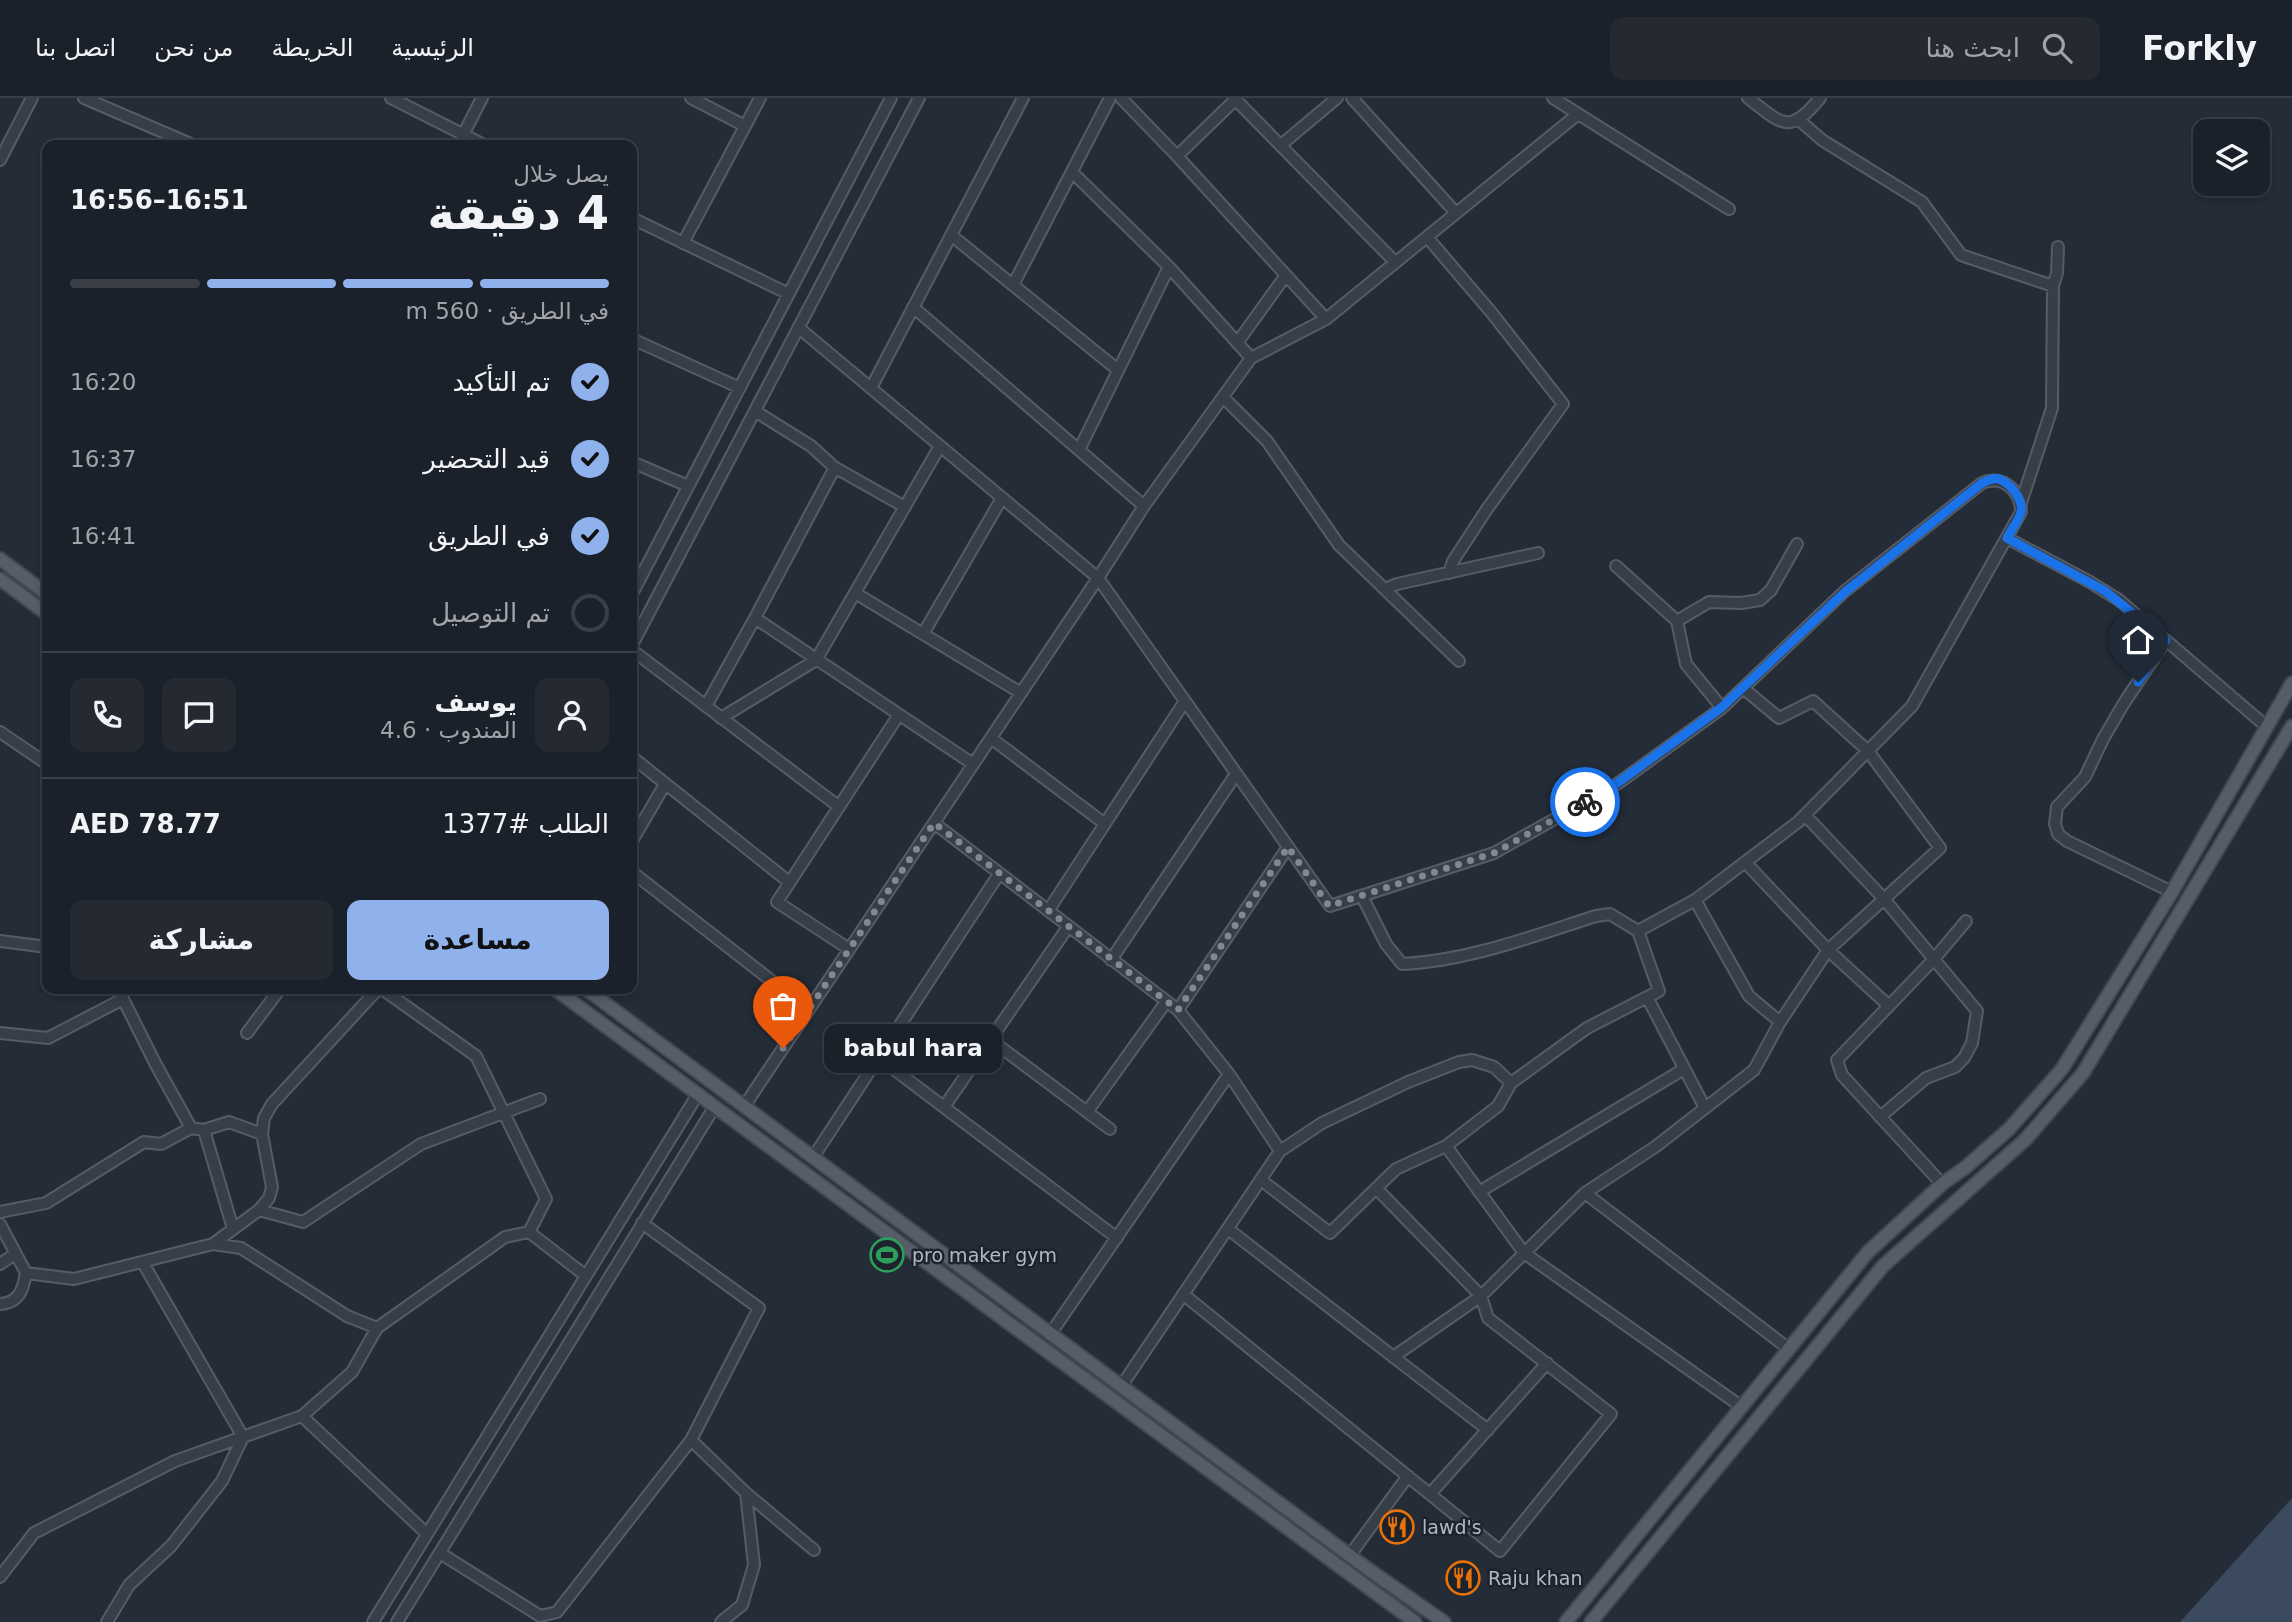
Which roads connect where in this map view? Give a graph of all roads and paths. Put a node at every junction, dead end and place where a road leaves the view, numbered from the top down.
1 (32, 98) edge
2 (84, 98) edge
3 (391, 98) edge
4 (482, 98) edge
5 (691, 98) edge
6 (760, 98) edge
7 (891, 98) edge
8 (919, 98) edge
9 (1023, 98) edge
10 (1110, 98) edge
11 (1121, 98) edge
12 (1337, 98) edge
13 (1352, 98) edge
14 (1553, 98) edge
15 (1748, 98) edge
16 (1820, 98) edge
17 (1237, 99) edge
18 (1578, 114) junction
19 (1799, 120) junction
20 (745, 126) junction
21 (463, 135) junction
22 (181, 140) edge
23 (474, 140) edge
24 (1281, 145) junction
25 (1177, 156) junction
26 (0, 160) edge
27 (1072, 172) junction
28 (1729, 209) dead end
29 (1456, 213) junction
30 (637, 220) edge
31 (951, 235) junction
32 (1427, 237) junction
33 (683, 243) junction
34 (2057, 247) dead end
35 (1395, 262) junction
36 (1169, 267) junction
37 (1286, 275) junction
38 (1013, 285) junction
39 (2053, 286) junction
40 (789, 294) junction
41 (913, 307) junction
42 (1326, 319) junction
43 (799, 328) junction
44 (637, 341) edge
45 (1237, 343) junction
46 (1251, 358) junction
47 (1118, 370) junction
48 (740, 387) junction
49 (871, 388) junction
50 (1223, 397) junction
51 (755, 411) junction
52 (940, 446) junction
53 (1079, 450) junction
54 (637, 464) edge
55 (833, 471) dead end
56 (688, 486) junction
57 (1002, 498) junction
58 (2021, 503) junction
59 (1144, 506) junction
60 (905, 507) junction
61 (2007, 538) junction
62 (1797, 544) dead end
63 (1538, 554) dead end
64 (0, 559) edge
65 (1616, 566) dead end
66 (1449, 573) junction
67 (1098, 578) junction
68 (0, 579) edge
69 (637, 584) edge
70 (1385, 589) junction
71 (42, 590) edge
72 (855, 593) junction
73 (42, 610) edge
74 (755, 618) junction
75 (1677, 621) junction
76 (923, 634) junction
77 (637, 638) edge
78 (2166, 640) junction
79 (637, 652) edge
80 (816, 660) junction
81 (1459, 661) dead end
82 (2292, 683) edge
83 (1743, 688) junction
84 (1021, 693) junction
85 (1185, 701) junction
86 (706, 706) junction
87 (1721, 708) junction
88 (898, 716) junction
89 (722, 718) junction
90 (2292, 726) edge
91 (2267, 727) junction
92 (0, 733) edge
93 (991, 738) junction
94 (1868, 751) junction
95 (42, 761) edge
96 (637, 761) edge
97 (974, 764) junction
98 (1236, 774) junction
99 (666, 784) junction
100 (838, 806) junction
101 (1805, 815) junction
102 (934, 823) junction
103 (1105, 824) junction
104 (637, 833) edge
105 (1288, 847) junction
106 (1745, 862) junction
107 (999, 874) junction
108 (637, 876) edge
109 (789, 883) junction
110 (2172, 892) junction
111 (1362, 896) junction
112 (1695, 900) junction
113 (1884, 900) junction
114 (1048, 911) junction
115 (1966, 921) dead end
116 (1069, 927) junction
117 (1638, 931) junction
118 (0, 941) edge
119 (42, 946) edge
120 (849, 949) junction
121 (1828, 950) junction
122 (1934, 958) junction
123 (1111, 960) junction
124 (121, 994) edge
125 (276, 994) edge
126 (375, 994) edge
127 (387, 994) edge
128 (562, 994) edge
129 (593, 994) edge
130 (1647, 997) junction
131 (1166, 1002) junction
132 (1888, 1005) junction
133 (809, 1010) junction
134 (1178, 1010) junction
135 (1780, 1022) junction
136 (0, 1033) edge
137 (247, 1033) dead end
138 (991, 1040) junction
139 (878, 1058) junction
140 (1685, 1069) junction
141 (1228, 1074) junction
142 (1511, 1083) junction
143 (698, 1094) junction
144 (540, 1099) dead end
145 (745, 1105) junction
146 (715, 1106) junction
147 (944, 1107) junction
148 (1705, 1108) junction
149 (1087, 1112) junction
150 (503, 1113) junction
151 (1880, 1117) junction
152 (191, 1128) junction
153 (1110, 1129) dead end
154 (204, 1130) junction
155 (262, 1134) junction
156 (1446, 1146) junction
157 (1280, 1151) junction
158 (814, 1156) junction
159 (1261, 1180) junction
160 (1942, 1184) junction
161 (1376, 1188) junction
162 (1479, 1192) junction
163 (1585, 1194) junction
164 (259, 1210) junction
165 (0, 1212) edge
166 (642, 1223) junction
167 (0, 1224) edge
168 (233, 1229) junction
169 (1228, 1229) junction
170 (529, 1231) junction
171 (1116, 1238) junction
172 (212, 1244) junction
173 (1524, 1253) junction
174 (15, 1254) junction
175 (143, 1263) junction
176 (0, 1264) edge
177 (26, 1273) junction
178 (586, 1276) junction
179 (1184, 1294) junction
180 (1481, 1296) junction
181 (0, 1304) edge
182 (377, 1328) junction
183 (1051, 1333) junction
184 (1789, 1349) junction
185 (1394, 1357) junction
186 (1546, 1363) junction
187 (1122, 1385) junction
188 (1742, 1407) junction
189 (302, 1416) junction
190 (1488, 1430) junction
191 (243, 1437) junction
192 (691, 1440) junction
193 (1408, 1476) junction
194 (746, 1493) junction
195 (1430, 1494) junction
196 (427, 1534) junction
197 (814, 1550) dead end
198 (440, 1553) junction
199 (1350, 1555) junction
200 (0, 1577) edge
201 (107, 1622) edge
202 (373, 1622) edge
203 (397, 1622) edge
204 (721, 1622) edge
205 (1415, 1622) edge
206 (1444, 1622) edge
207 (1566, 1622) edge
208 (1591, 1622) edge

1 - 26 street
2 - 22 street
3 - 21 street
4 - 21 street
5 - 20 street
6 - 20 street
7 - 40 street
8 - 43 street
9 - 31 street
10 - 27 street
11 - 25 street
12 - 24 street
13 - 29 street
14 - 18 street
15 - 19 street
16 - 19 street
17 - 24 street
17 - 25 street
18 - 28 street
18 - 29 street
19 - 39 street
20 - 33 street
21 - 23 street
24 - 35 street
25 - 37 street
27 - 36 street
27 - 38 street
29 - 32 street
30 - 33 street
31 - 38 street
31 - 41 street
32 - 35 street
32 - 66 street
33 - 40 street
34 - 39 street
35 - 42 street
36 - 45 street
36 - 47 street
37 - 42 street
37 - 45 street
38 - 47 street
39 - 58 street
40 - 48 street
41 - 49 street
41 - 53 street
42 - 46 street
43 - 49 street
43 - 51 street
44 - 48 street
45 - 46 street
46 - 50 street
47 - 53 street
48 - 56 street
49 - 52 street
50 - 59 street
50 - 70 street
51 - 60 street
51 - 77 street
52 - 57 street
52 - 60 street
53 - 59 street
54 - 56 street
55 - 74 street
56 - 69 street
57 - 67 street
57 - 76 street
58 - 61 street
58 - 83 street
59 - 67 street
60 - 72 street
61 - 78 street
61 - 94 street
62 - 75 street
63 - 66 street
64 - 71 main road
65 - 75 street
66 - 70 street
67 - 84 street
67 - 85 street
68 - 73 main road
70 - 81 street
72 - 76 street
72 - 80 street
74 - 80 street
74 - 86 street
75 - 87 street
76 - 84 street
78 - 91 street
78 - 110 street
79 - 86 street
80 - 88 street
80 - 89 street
82 - 91 main road
83 - 87 street
83 - 94 street
84 - 93 street
85 - 98 street
85 - 103 street
86 - 89 street
87 - 111 street
88 - 97 street
88 - 100 street
89 - 100 street
90 - 208 main road
91 - 110 main road
92 - 95 street
93 - 97 street
93 - 103 street
94 - 101 street
94 - 113 street
96 - 99 street
97 - 102 street
98 - 105 street
98 - 123 street
99 - 104 street
99 - 109 street
100 - 109 street
101 - 106 street
101 - 113 street
102 - 107 street
102 - 120 street
103 - 114 street
105 - 111 street
105 - 134 street
106 - 112 street
106 - 121 street
107 - 114 street
107 - 139 street
108 - 133 street
109 - 120 street
110 - 160 main road
111 - 117 street
112 - 117 street
112 - 135 street
113 - 121 street
113 - 122 street
114 - 116 street
115 - 122 street
116 - 123 street
116 - 138 street
117 - 130 street
118 - 119 street
120 - 133 street
121 - 132 street
121 - 135 street
122 - 132 street
122 - 151 street
123 - 131 street
124 - 136 street
124 - 152 street
125 - 137 street
126 - 155 street
127 - 150 street
128 - 143 main road
129 - 145 main road
130 - 140 street
130 - 142 street
131 - 134 street
131 - 149 street
132 - 151 street
133 - 145 street
134 - 141 street
135 - 148 street
138 - 147 street
138 - 149 street
139 - 147 street
139 - 158 street
140 - 148 street
140 - 162 street
141 - 157 street
141 - 171 street
142 - 156 street
142 - 157 street
143 - 146 main road
143 - 178 street
144 - 150 street
145 - 158 main road
146 - 166 street
146 - 205 main road
147 - 171 street
148 - 163 street
149 - 153 street
150 - 164 street
150 - 170 street
151 - 160 street
152 - 154 street
152 - 165 street
154 - 155 street
154 - 168 street
155 - 164 street
156 - 161 street
156 - 162 street
157 - 159 street
158 - 183 main road
159 - 161 street
159 - 169 street
160 - 184 main road
161 - 180 street
162 - 173 street
163 - 173 street
163 - 184 street
164 - 168 street
166 - 192 street
166 - 198 street
167 - 174 street
168 - 172 street
169 - 179 street
169 - 185 street
170 - 178 street
170 - 182 street
171 - 183 street
172 - 175 street
172 - 182 street
173 - 180 street
173 - 188 street
174 - 176 street
174 - 177 street
175 - 177 street
175 - 191 street
177 - 181 street
178 - 196 street
179 - 187 street
179 - 193 street
180 - 185 street
180 - 186 street
182 - 189 street
183 - 187 main road
184 - 188 main road
185 - 190 street
186 - 190 street
186 - 195 street
187 - 199 main road
188 - 207 main road
189 - 191 street
189 - 196 street
190 - 195 street
191 - 200 street
191 - 201 street
192 - 194 street
192 - 198 street
193 - 195 street
193 - 199 street
194 - 197 street
194 - 204 street
196 - 202 street
198 - 203 street
199 - 206 main road

